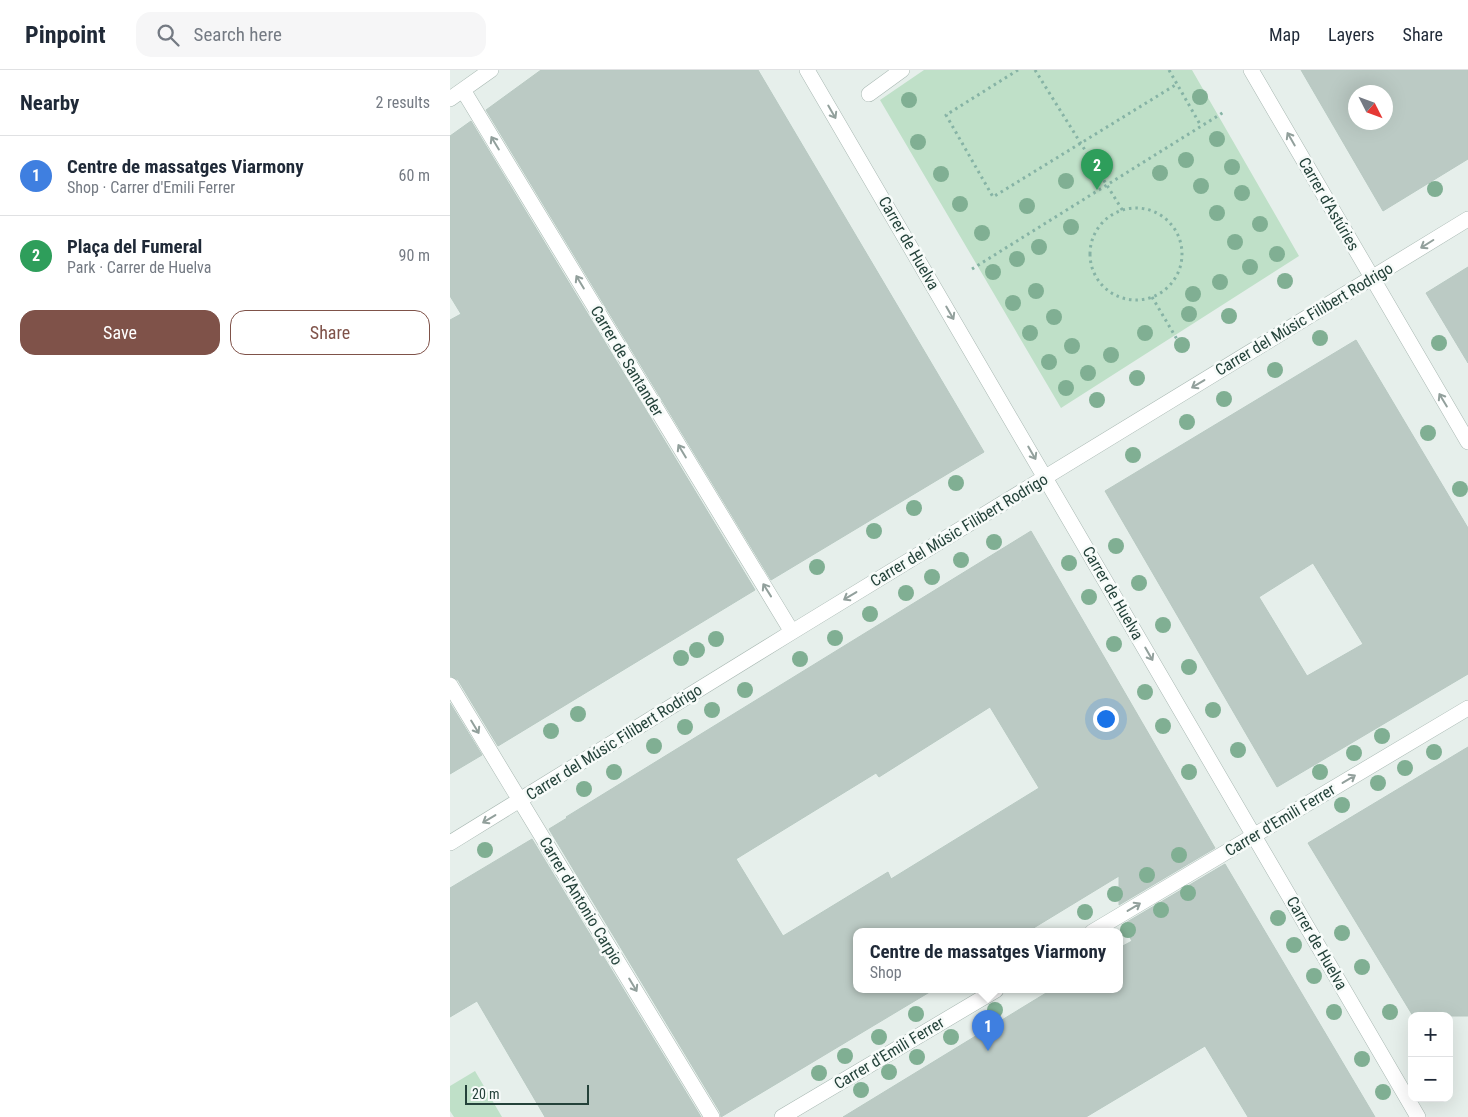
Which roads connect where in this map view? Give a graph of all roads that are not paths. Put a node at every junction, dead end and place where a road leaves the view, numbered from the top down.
1 (491, 70) edge
2 (808, 70) edge
3 (902, 70) edge
4 (1251, 70) edge
5 (463, 90) junction
6 (869, 94) dead end
7 (450, 99) edge
8 (1468, 219) edge
9 (1372, 278) junction
10 (1468, 442) edge
11 (1046, 477) junction
12 (792, 632) junction
13 (450, 685) edge
14 (1468, 708) edge
15 (520, 800) junction
16 (1255, 836) junction
17 (450, 843) edge
18 (1099, 928) edge
19 (991, 993) edge
20 (712, 1117) edge
21 (782, 1117) edge
22 (1418, 1117) edge

1 - 5 street
2 -> 11 street, Carrer de Huelva
3 - 6 street
9 -> 4 street, Carrer d'Astúries
5 - 7 street
12 -> 5 street, Carrer de Santander
8 -> 9 street, Carrer del Músic Filibert Rodrigo
10 -> 9 street, Carrer d'Astúries
9 -> 11 street, Carrer del Músic Filibert Rodrigo
11 -> 12 street, Carrer del Músic Filibert Rodrigo
11 -> 16 street, Carrer de Huelva
12 - 15 street, Carrer del Músic Filibert Rodrigo
13 -> 15 street, Carrer d'Antonio Carpio
16 -> 14 street, Carrer d'Emili Ferrer
15 -> 17 street, Carrer del Músic Filibert Rodrigo
15 -> 20 street, Carrer d'Antonio Carpio
18 -> 16 street, Carrer d'Emili Ferrer
16 - 22 street, Carrer de Huelva
19 - 21 street, Carrer d'Emili Ferrer

